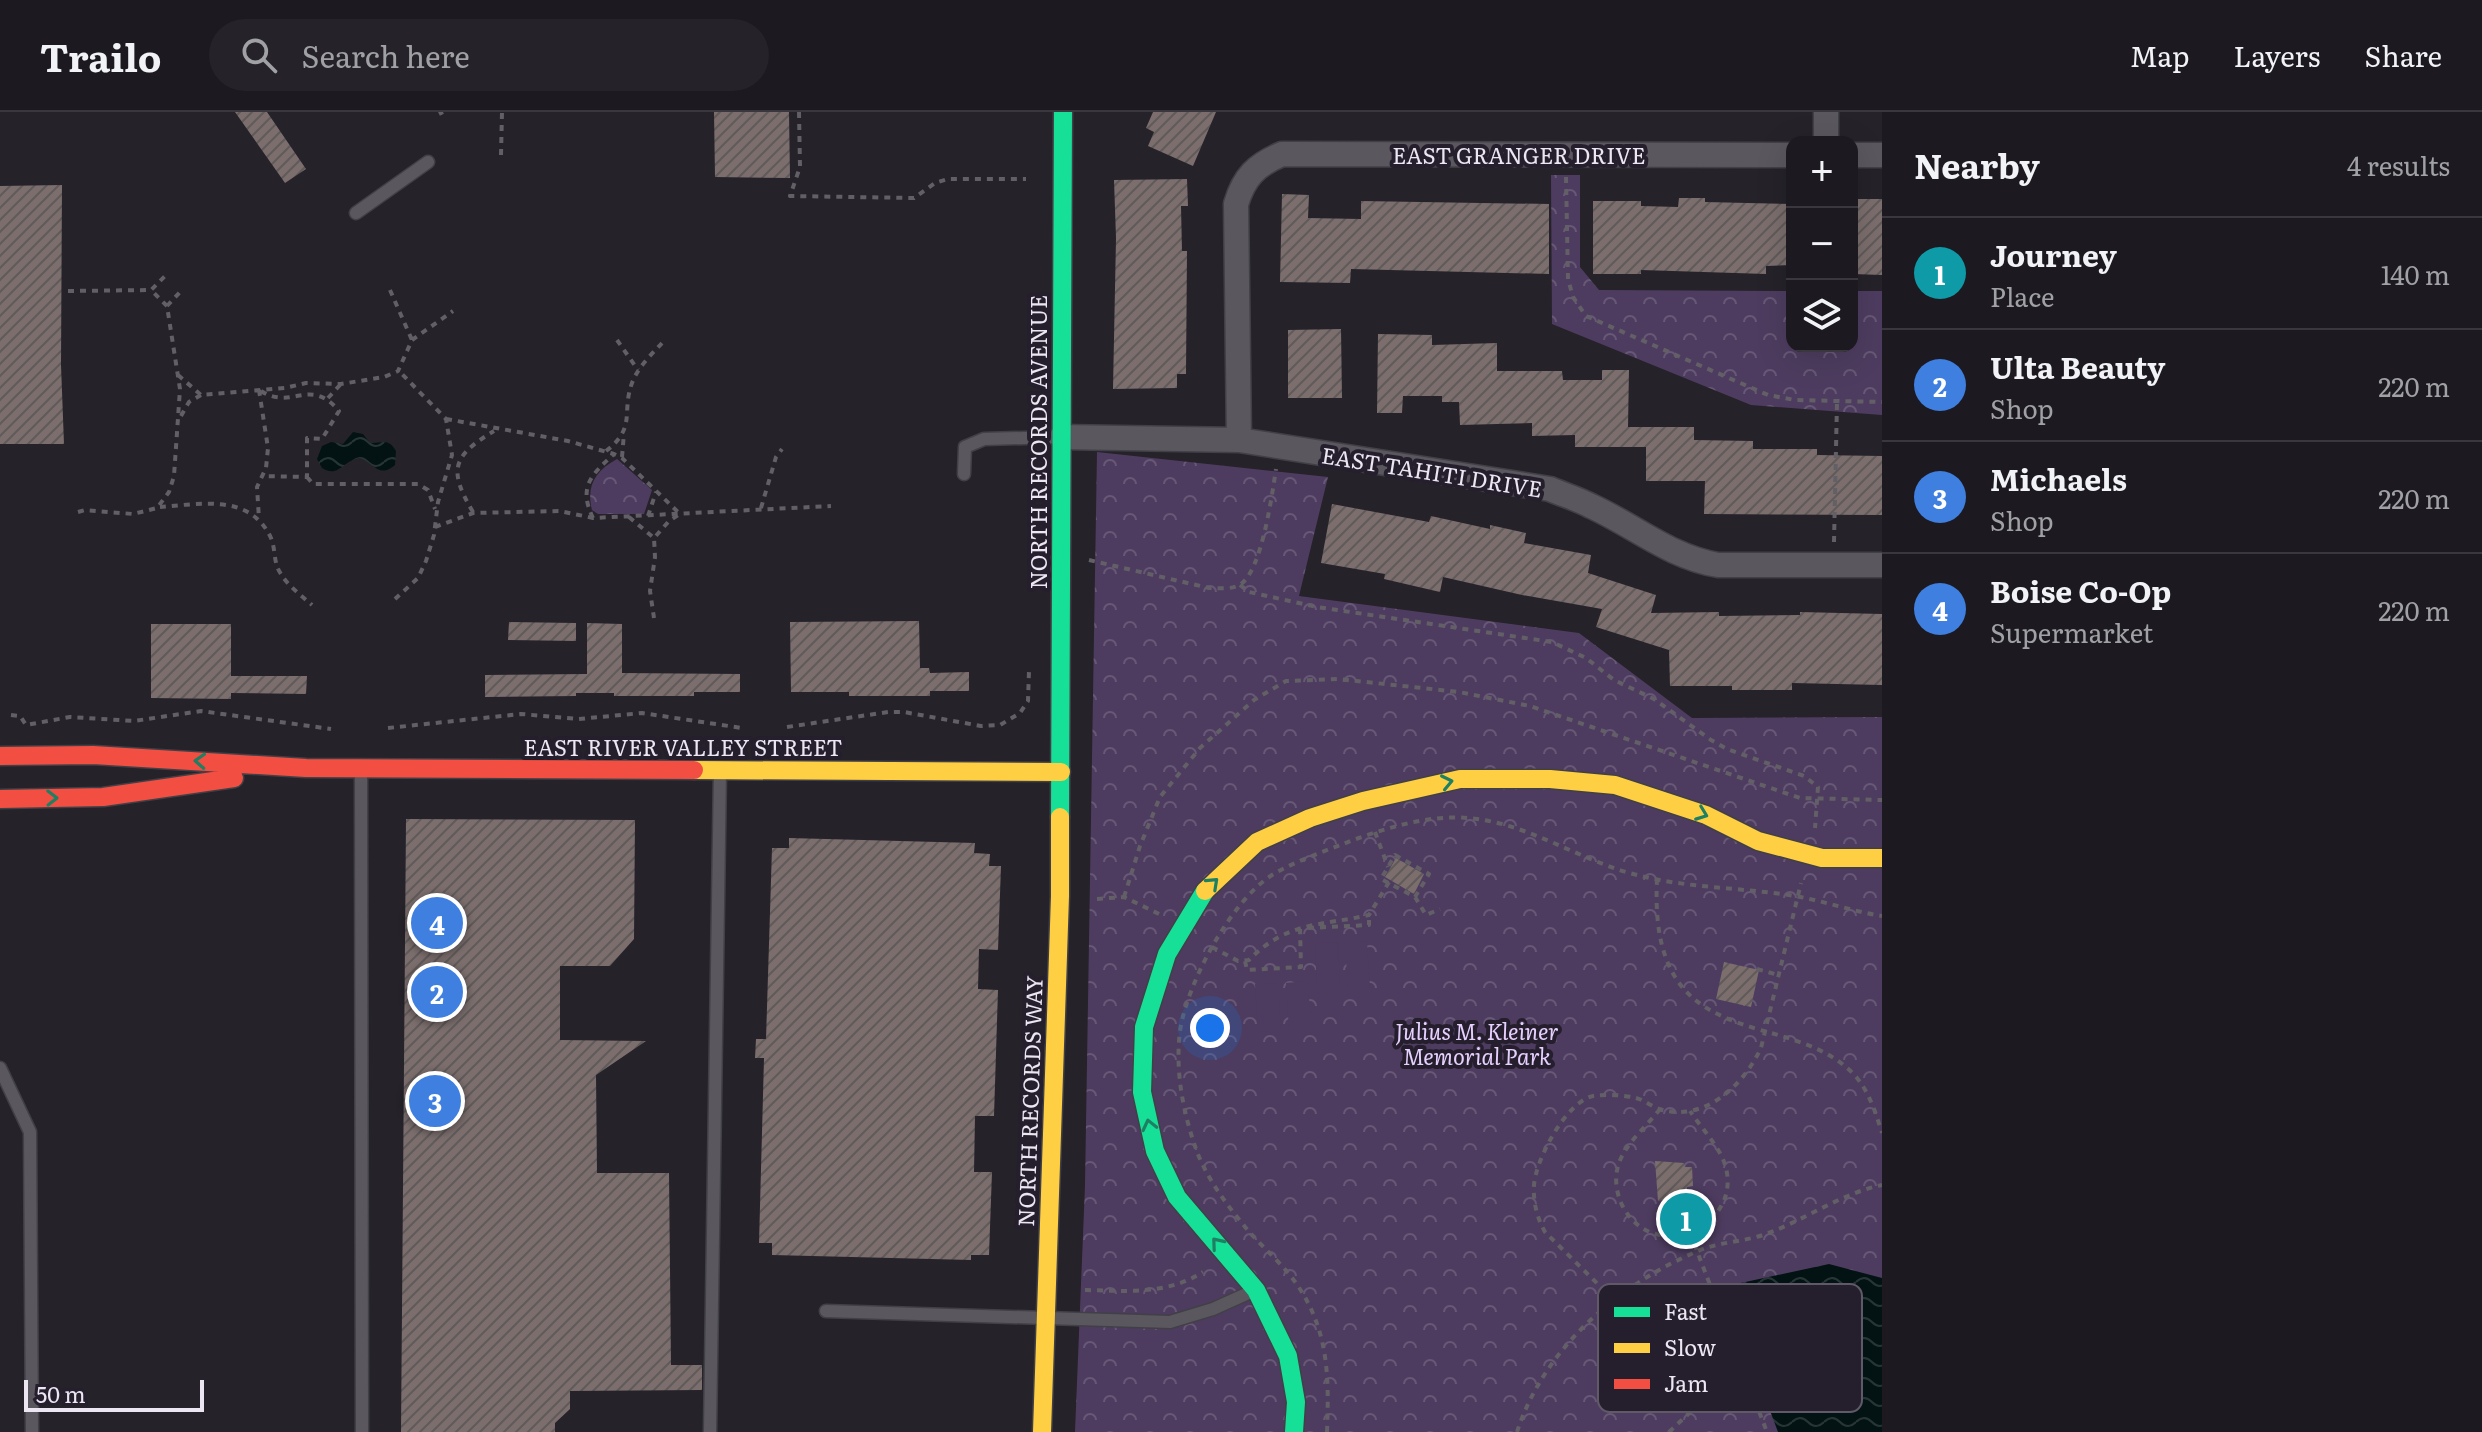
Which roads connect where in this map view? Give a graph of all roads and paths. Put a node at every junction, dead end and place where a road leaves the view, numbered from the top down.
1 (502, 112) edge
2 (799, 112) edge
3 (1063, 112) edge
4 (1826, 112) edge
5 (1826, 136) edge
6 (501, 155) dead end
7 (1786, 155) edge
8 (1858, 155) edge
9 (1882, 155) edge
10 (428, 162) dead end
11 (1566, 175) dead end
12 (1026, 179) dead end
13 (356, 213) dead end
14 (166, 275) dead end
15 (151, 290) junction
16 (390, 290) dead end
17 (68, 291) dead end
18 (181, 291) dead end
19 (167, 306) junction
20 (453, 311) dead end
21 (412, 340) junction
22 (617, 340) dead end
23 (662, 343) dead end
24 (638, 370) junction
25 (399, 371) dead end
26 (178, 375) junction
27 (341, 384) junction
28 (259, 390) junction
29 (201, 395) junction
30 (328, 398) junction
31 (1837, 402) junction
32 (1882, 402) edge
33 (180, 417) junction
34 (446, 419) junction
35 (496, 429) junction
36 (624, 431) junction
37 (1062, 437) junction
38 (1239, 440) junction
39 (782, 449) dead end
40 (606, 451) junction
41 (614, 454) junction
42 (452, 455) junction
43 (460, 456) junction
44 (622, 458) junction
45 (1277, 463) dead end
46 (964, 474) dead end
47 (262, 476) junction
48 (307, 477) junction
49 (657, 491) junction
50 (831, 506) dead end
51 (157, 508) junction
52 (761, 508) junction
53 (78, 512) dead end
54 (437, 512) junction
55 (473, 513) junction
56 (680, 514) junction
57 (648, 516) junction
58 (629, 517) junction
59 (593, 518) junction
60 (259, 519) junction
61 (435, 527) junction
62 (654, 538) junction
63 (1834, 542) dead end
64 (1089, 560) dead end
65 (1882, 565) edge
66 (1240, 585) junction
67 (395, 599) dead end
68 (312, 605) dead end
69 (654, 618) dead end
70 (1029, 671) dead end
71 (11, 715) dead end
72 (787, 727) dead end
73 (388, 728) dead end
74 (742, 728) dead end
75 (331, 729) dead end
76 (0, 756) edge
77 (306, 768) junction
78 (361, 768) junction
79 (720, 770) junction
80 (1061, 772) junction
81 (0, 799) edge
82 (1819, 799) junction
83 (1882, 800) edge
84 (1372, 823) dead end
85 (1375, 832) junction
86 (1813, 836) dead end
87 (1882, 858) edge
88 (1388, 867) junction
89 (1803, 874) dead end
90 (1657, 879) junction
91 (1389, 882) junction
92 (1124, 897) junction
93 (1415, 897) junction
94 (1797, 897) junction
95 (1097, 899) dead end
96 (1440, 909) dead end
97 (1162, 915) dead end
98 (1369, 915) junction
99 (1882, 916) edge
100 (1300, 928) junction
101 (1212, 947) junction
102 (1245, 961) junction
103 (1757, 969) dead end
104 (1778, 975) junction
105 (1765, 1031) junction
106 (0, 1068) edge
107 (1660, 1109) junction
108 (1690, 1111) junction
109 (1882, 1133) edge
110 (1882, 1185) edge
111 (1690, 1233) junction
112 (1698, 1251) junction
113 (1210, 1266) dead end
114 (1598, 1284) edge
115 (1639, 1284) edge
116 (1711, 1284) edge
117 (1085, 1290) dead end
118 (1256, 1290) junction
119 (826, 1311) dead end
120 (1598, 1313) edge
121 (1046, 1317) junction
122 (1691, 1412) edge
123 (1760, 1412) edge
124 (32, 1432) edge
125 (362, 1432) edge
126 (710, 1432) edge
127 (1042, 1432) edge
128 (1294, 1432) edge
129 (1327, 1432) edge
130 (1517, 1432) edge
131 (1669, 1432) edge
132 (1767, 1432) edge

1 - 6 path
2 - 12 path
3 - 37 street, NORTH RECORDS AVENUE
4 - 5 street
7 - 38 street, EAST GRANGER DRIVE
8 - 9 street
10 - 13 lane
11 - 31 path
14 - 15 path
15 - 17 path
15 - 19 path
16 - 21 path
18 - 19 path
19 - 26 path
20 - 21 path
21 - 27 path
22 - 24 path
23 - 24 path
24 - 36 path
25 - 34 path
26 - 29 path
26 - 33 path
27 - 28 path
27 - 30 path
28 - 29 path
28 - 30 path
28 - 47 path
29 - 33 path
30 - 48 path
31 - 32 path
31 - 63 path
33 - 51 path
34 - 35 path
34 - 42 path
35 - 40 path
35 - 43 path
36 - 40 path
36 - 44 path
37 - 38 street, EAST TAHITI DRIVE
37 - 46 lane
37 - 80 street, NORTH RECORDS AVENUE
38 - 65 street, EAST TAHITI DRIVE
39 - 52 path
40 - 41 path
41 - 44 path
41 - 59 path
42 - 43 path
42 - 54 path
43 - 55 path
44 - 49 path
45 - 66 path
47 - 48 path
47 - 60 path
48 - 54 path
49 - 56 path
49 - 57 path
50 - 52 path
51 - 53 path
51 - 60 path
52 - 56 path
54 - 61 path
55 - 59 path
55 - 61 path
56 - 57 path
56 - 62 path
57 - 58 path
58 - 59 path
58 - 62 path
60 - 68 path
61 - 67 path
62 - 69 path
64 - 66 path
66 - 82 path
70 - 72 path
71 - 75 path
73 - 74 path
77 -> 76 street, EAST RIVER VALLEY STREET
77 - 78 street, EAST RIVER VALLEY STREET
81 -> 77 street, EAST RIVER VALLEY STREET
78 - 79 street, EAST RIVER VALLEY STREET
78 - 125 lane
79 - 80 street, EAST RIVER VALLEY STREET
79 - 126 lane
80 - 121 street, NORTH RECORDS WAY
82 - 83 path
82 - 86 path
82 - 92 path
84 - 85 path
85 - 88 path
85 - 90 path
85 - 101 path
118 -> 87 street
88 - 91 path
88 - 93 path
89 - 94 path
90 - 94 path
90 - 105 path
91 - 93 path
91 - 98 path
92 - 95 path
92 - 97 path
93 - 96 path
94 - 99 path
94 - 104 path
98 - 100 path
98 - 100 path
100 - 102 path
100 - 102 path
101 - 102 path
101 - 129 path
103 - 104 path
104 - 105 path
105 - 108 path
105 - 109 path
106 - 124 lane
107 - 108 path
107 - 111 path
107 - 114 path
108 - 111 path
110 - 112 path
111 - 112 path
112 - 115 path
112 - 116 path
113 - 117 path
118 - 121 lane
118 - 128 street
119 - 121 lane
120 - 130 path
121 - 127 street, NORTH RECORDS WAY
122 - 131 path
123 - 132 path

